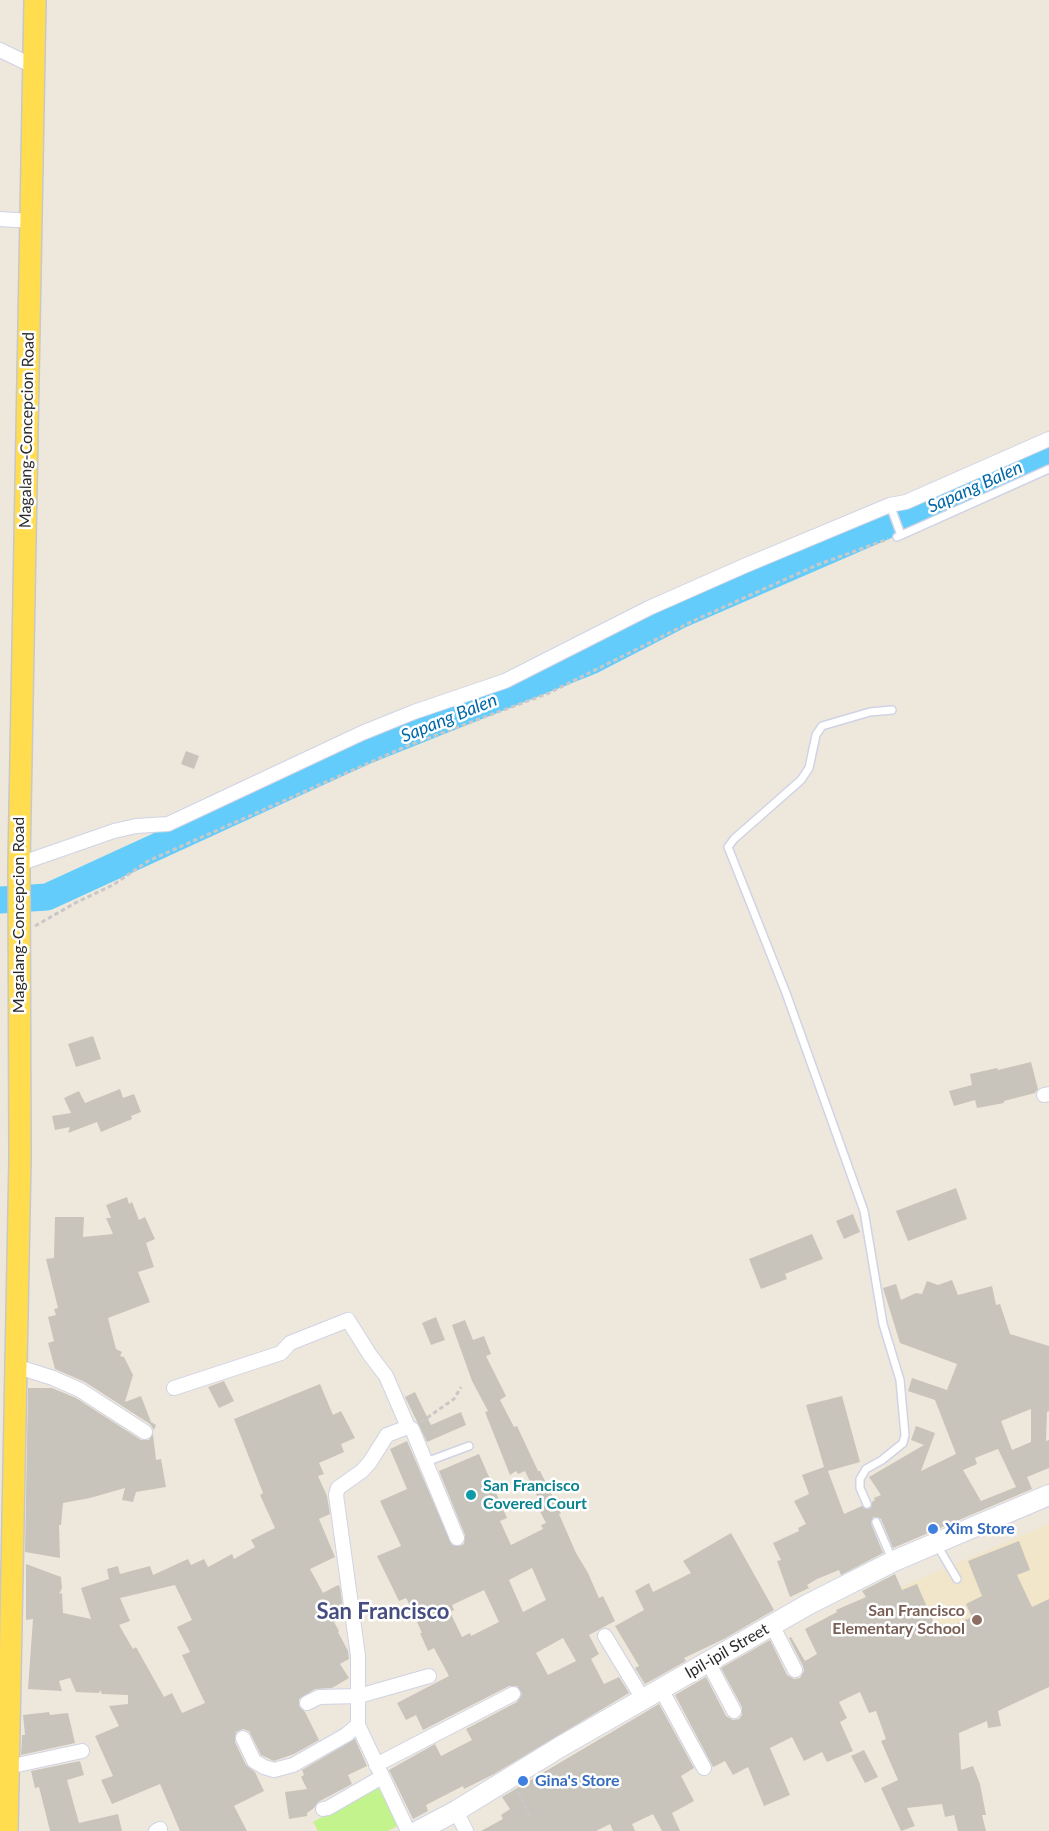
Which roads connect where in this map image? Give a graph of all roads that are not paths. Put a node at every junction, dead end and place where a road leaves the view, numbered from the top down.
1 (35, 0) edge
2 (0, 50) edge
3 (33, 66) junction
4 (0, 219) edge
5 (31, 221) junction
6 (1049, 439) edge
7 (1049, 469) edge
8 (890, 505) junction
9 (892, 710) dead end
10 (18, 872) junction
11 (15, 1366) junction
12 (174, 1388) dead end
13 (410, 1428) junction
14 (146, 1432) dead end
15 (469, 1446) dead end
16 (426, 1462) junction
17 (1049, 1495) edge
18 (867, 1504) dead end
19 (876, 1522) dead end
20 (457, 1538) dead end
21 (936, 1544) junction
22 (894, 1562) junction
23 (957, 1579) dead end
24 (772, 1625) junction
25 (605, 1636) dead end
26 (708, 1662) junction
27 (795, 1670) dead end
28 (429, 1676) dead end
29 (661, 1689) junction
30 (513, 1694) dead end
31 (359, 1696) junction
32 (643, 1699) junction
33 (307, 1703) dead end
34 (734, 1711) dead end
35 (358, 1725) junction
36 (243, 1738) dead end
37 (82, 1751) dead end
38 (8, 1767) junction
39 (704, 1768) dead end
40 (379, 1771) junction
41 (323, 1809) dead end
42 (456, 1811) junction
43 (7, 1831) edge
44 (408, 1831) edge
45 (418, 1831) edge
46 (466, 1831) edge

1 - 3 main road, Magalang-Concepcion Road
2 - 3 street
3 - 5 main road, Magalang-Concepcion Road
4 - 5 street
5 - 10 main road, Magalang-Concepcion Road
6 - 8 street
7 - 8 lane
8 - 10 street
9 - 18 lane
10 - 11 main road, Magalang-Concepcion Road
11 - 14 street
11 - 38 main road, Magalang-Concepcion Road
12 - 13 street
13 - 16 street
13 - 31 street
15 - 16 lane
16 - 20 street
17 - 21 street, Ipil-ipil Street
19 - 22 lane
21 - 22 street, Ipil-ipil Street
21 - 23 lane
22 - 24 street, Ipil-ipil Street
24 - 26 street, Ipil-ipil Street
24 - 27 street
25 - 32 street
26 - 29 street, Ipil-ipil Street
26 - 34 street
28 - 31 street
29 - 32 street, Ipil-ipil Street
29 - 39 street
30 - 40 street
31 - 33 street
31 - 35 street
32 - 42 street, Ipil-ipil Street
35 - 36 street
35 - 40 street
37 - 38 street
38 - 43 main road, Magalang-Concepcion Road
40 - 41 street
40 - 44 street
42 - 45 street, Ipil-ipil Street
42 - 46 street

